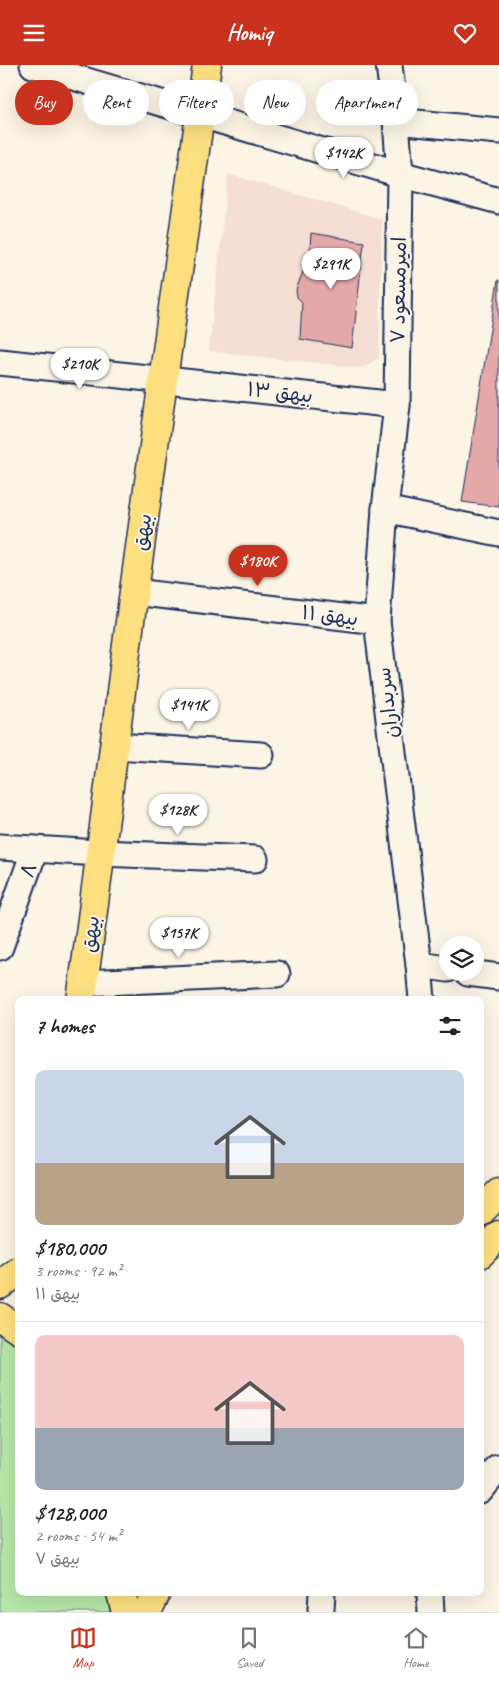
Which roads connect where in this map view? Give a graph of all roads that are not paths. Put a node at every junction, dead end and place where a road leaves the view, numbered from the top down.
1 (33, 65) edge
2 (207, 65) edge
3 (389, 65) edge
4 (205, 80) edge
5 (391, 80) edge
6 (159, 103) edge
7 (418, 123) edge
8 (199, 125) edge
9 (231, 125) edge
10 (396, 125) edge
11 (499, 131) edge
12 (400, 175) junction
13 (499, 201) edge
14 (0, 362) edge
15 (163, 379) junction
16 (397, 405) junction
17 (385, 509) junction
18 (499, 533) edge
19 (134, 592) junction
20 (377, 621) junction
21 (115, 746) junction
22 (261, 755) dead end
23 (0, 847) edge
24 (35, 849) junction
25 (99, 853) junction
26 (255, 859) dead end
27 (0, 947) edge
28 (419, 965) junction
29 (439, 968) edge
30 (277, 974) dead end
31 (484, 975) edge
32 (499, 977) edge
33 (82, 992) edge
34 (422, 996) edge
35 (499, 1193) edge
36 (484, 1208) edge
37 (499, 1235) edge
38 (484, 1250) edge
39 (15, 1274) edge
40 (0, 1285) edge
41 (0, 1317) edge
42 (15, 1327) edge
43 (499, 1468) edge
44 (484, 1486) edge
45 (122, 1596) edge
46 (155, 1596) edge
47 (430, 1596) edge
48 (126, 1612) edge
49 (147, 1612) edge
50 (431, 1612) edge

1 - 6 street
2 - 4 main road, بیهق
3 - 5 street, امیرمسعود ۷
7 - 11 street
8 - 15 main road, بیهق
9 - 12 street
10 - 12 street, امیرمسعود ۷
12 - 13 street
12 - 16 street, امیرمسعود ۷
14 - 15 street, بیهق ۱۳
15 - 16 street, بیهق ۱۳
15 - 19 main road, بیهق
16 - 17 street, سربداران
17 - 18 street
17 - 20 street, سربداران
19 - 20 street, بیهق ۱۱
19 - 21 main road, بیهق
20 - 28 street, سربداران
21 - 22 street
21 - 25 main road, بیهق
23 - 24 street
24 - 25 street
24 - 27 street, ۸
25 - 26 street
25 - 33 main road, بیهق
28 - 29 street
28 - 34 street, سربداران
30 - 33 street
31 - 32 street
35 - 36 main road
37 - 38 main road
39 - 40 main road
41 - 42 main road
43 - 44 street
45 - 48 main road
46 - 49 main road
47 - 50 street

